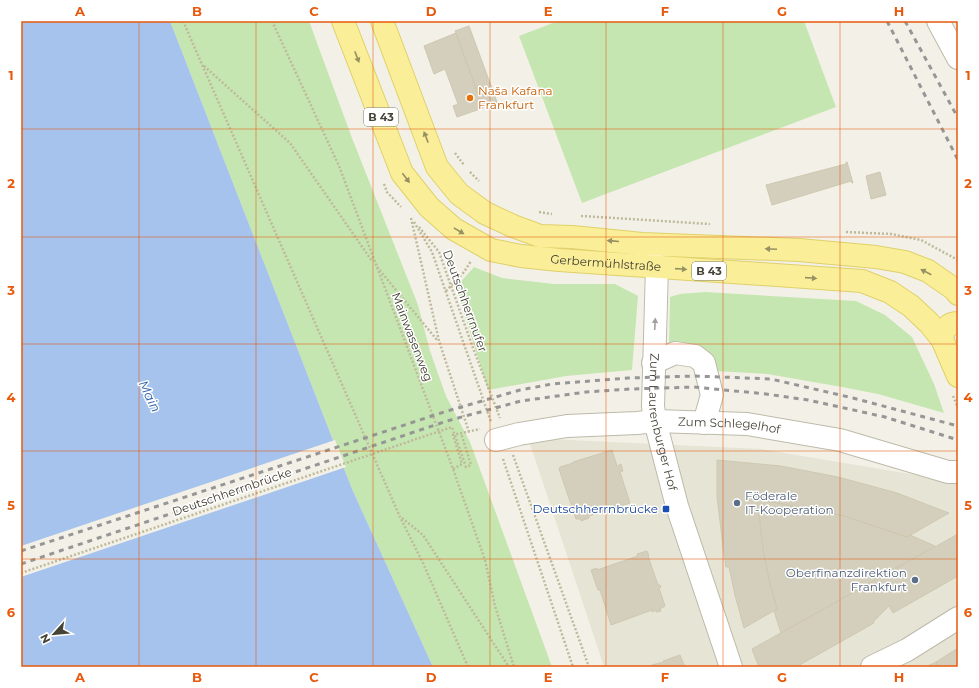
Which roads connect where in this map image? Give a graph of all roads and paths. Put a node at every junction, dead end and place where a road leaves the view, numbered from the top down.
1 (183, 21) edge
2 (272, 21) edge
3 (343, 21) edge
4 (382, 21) edge
5 (938, 21) edge
6 (958, 58) edge
7 (202, 65) junction
8 (452, 149) dead end
9 (381, 178) dead end
10 (482, 185) dead end
11 (402, 208) dead end
12 (533, 211) dead end
13 (406, 213) dead end
14 (555, 215) dead end
15 (578, 216) dead end
16 (411, 218) junction
17 (692, 223) dead end
18 (642, 244) junction
19 (473, 259) dead end
20 (375, 265) junction
21 (657, 267) junction
22 (451, 286) junction
23 (446, 291) junction
24 (958, 294) edge
25 (958, 323) edge
26 (942, 339) junction
27 (439, 341) junction
28 (653, 363) junction
29 (955, 385) edge
30 (958, 408) edge
31 (655, 421) junction
32 (704, 422) junction
33 (475, 430) dead end
34 (469, 432) junction
35 (461, 433) junction
36 (502, 439) junction
37 (453, 469) junction
38 (958, 472) edge
39 (400, 517) junction
40 (21, 572) edge
41 (958, 618) edge
42 (468, 667) edge
43 (509, 667) edge
44 (514, 667) edge
45 (573, 667) edge
46 (589, 667) edge
47 (731, 667) edge
48 (872, 667) edge

1 - 7 path
2 - 20 path, Mainwasenweg
3 -> 21 main road, Gerbermühlstraße / B 43
18 -> 4 main road, Gerbermühlstraße / B 43
5 - 6 street
7 - 20 path
7 - 39 path
8 - 10 path
9 - 11 path
12 - 14 path
13 - 16 path
15 - 17 path
16 - 22 path, Deutschherrnufer
16 - 23 path, Deutschherrnufer
16 - 27 path
18 - 21 street
24 -> 18 main road, Gerbermühlstraße / B 43
19 - 22 path
20 - 27 path
20 - 37 path, Mainwasenweg
21 -> 26 main road, Gerbermühlstraße / B 43
28 -> 21 street, Zum Laurenburger Hof
22 - 23 path
22 - 36 path, Deutschherrnufer
23 - 36 path, Deutschherrnufer
25 - 26 main road
26 - 29 main road, Gerbermühlstraße / B 43
27 - 34 path
28 - 31 street, Zum Laurenburger Hof
28 - 32 street
29 - 30 path
31 - 32 street, Zum Schlegelhof
31 - 36 street, Zum Schlegelhof
31 - 47 street, Zum Laurenburger Hof
32 - 38 street, Zum Schlegelhof
33 - 34 path
34 - 35 path
35 - 37 path
35 - 40 path, Deutschherrnbrücke, bridge
36 - 45 path, Deutschherrnufer
36 - 46 path, Deutschherrnufer
37 - 44 path, Mainwasenweg
39 - 42 path
39 - 43 path
41 - 48 street

